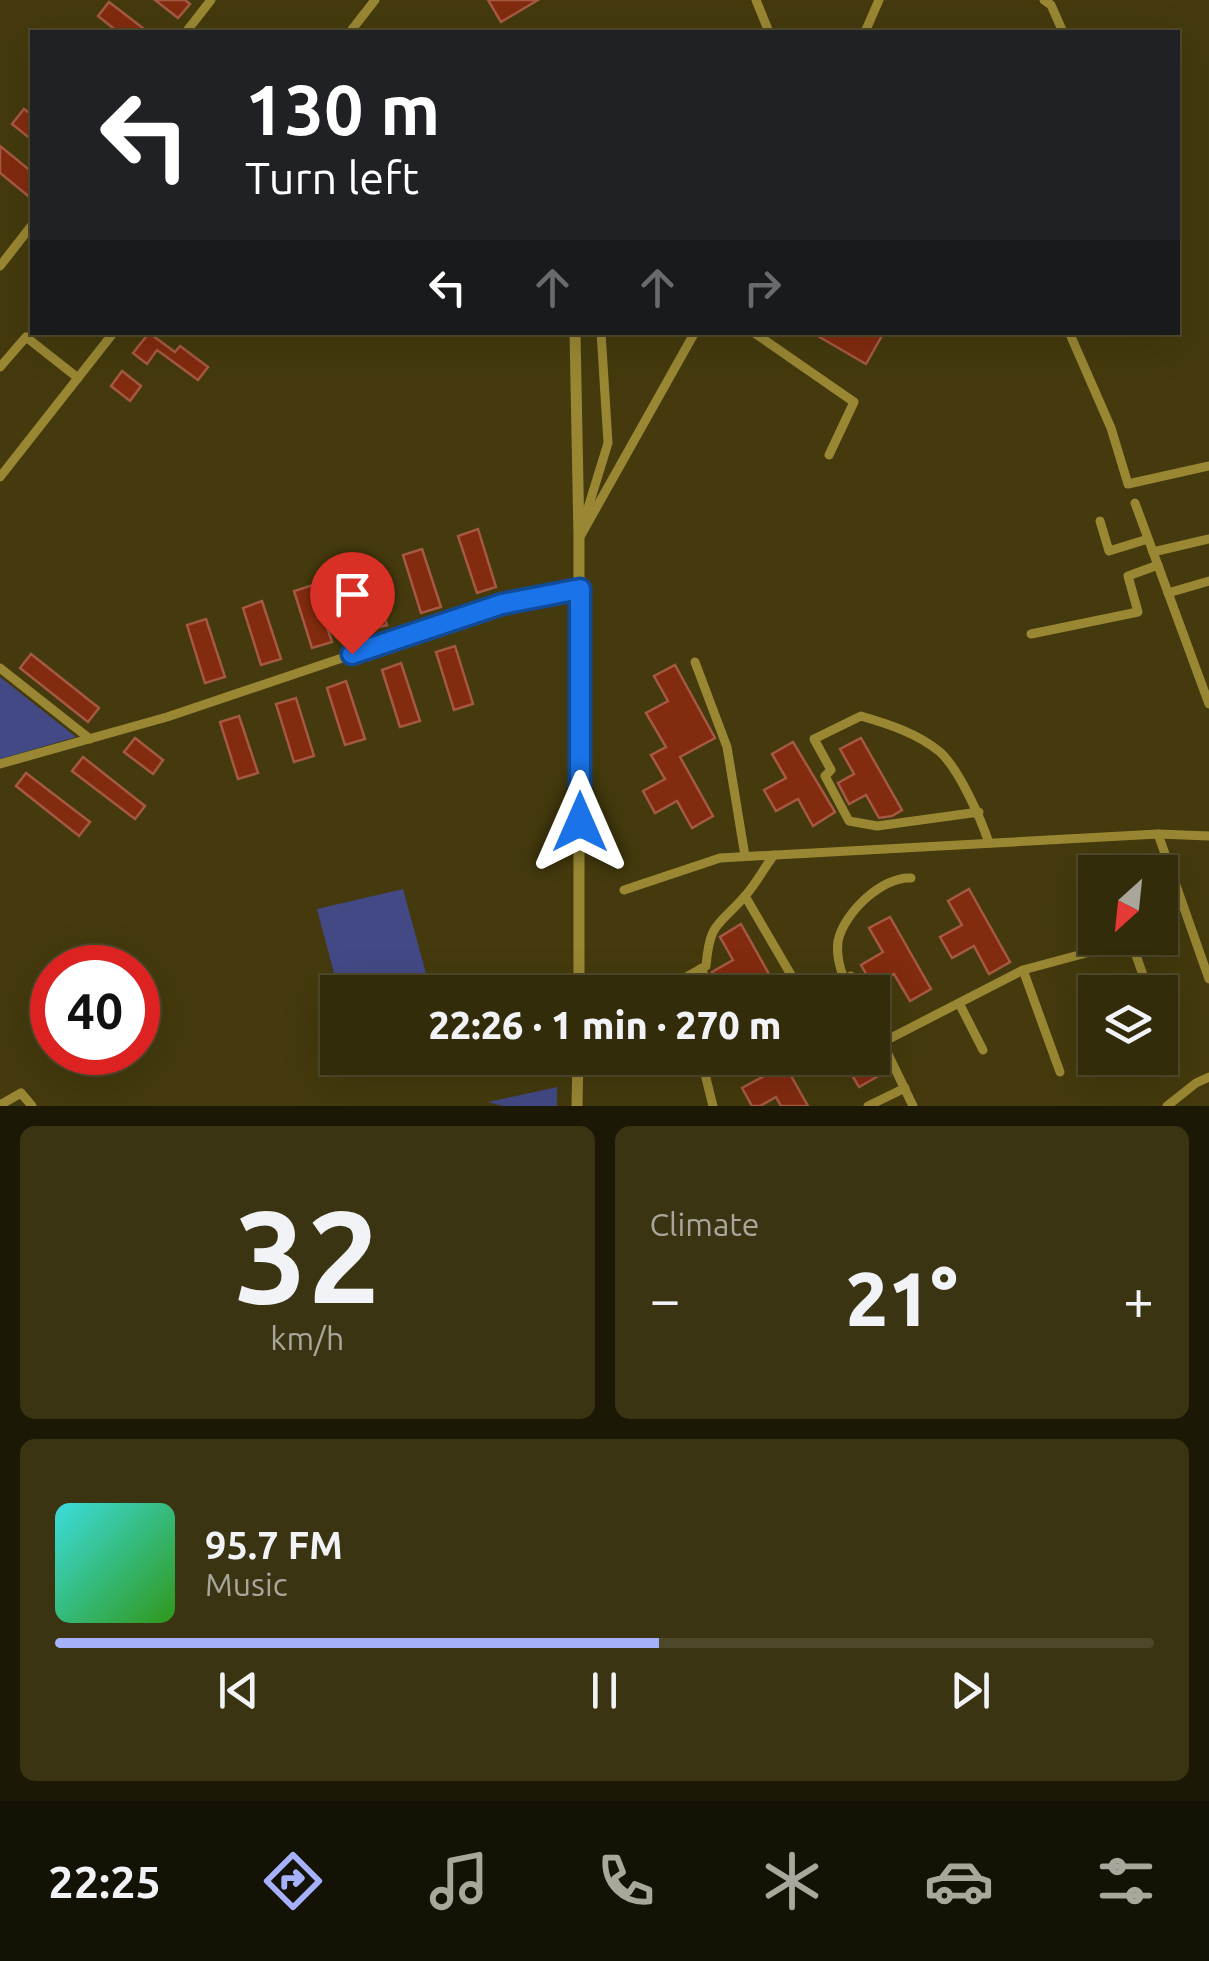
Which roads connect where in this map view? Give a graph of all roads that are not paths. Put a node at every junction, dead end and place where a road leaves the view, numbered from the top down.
1 (212, 0) edge
2 (375, 0) edge
3 (756, 0) edge
4 (879, 0) edge
5 (1044, 0) edge
6 (188, 30) edge
7 (352, 30) edge
8 (767, 30) edge
9 (866, 30) edge
10 (1062, 30) edge
11 (30, 228) edge
12 (0, 266) edge
13 (112, 335) edge
14 (576, 335) edge
15 (601, 335) edge
16 (693, 335) edge
17 (757, 335) edge
18 (1070, 335) edge
19 (0, 367) edge
20 (78, 378) junction
21 (829, 456) dead end
22 (1209, 466) edge
23 (0, 477) edge
24 (1135, 504) dead end
25 (1100, 522) dead end
26 (580, 537) junction
27 (1148, 539) junction
28 (1209, 539) edge
29 (1153, 552) junction
30 (1158, 566) junction
31 (1209, 580) edge
32 (580, 589) junction
33 (1168, 593) junction
34 (1031, 634) dead end
35 (694, 662) dead end
36 (0, 668) edge
37 (1209, 704) edge
38 (90, 739) junction
39 (0, 764) edge
40 (978, 812) junction
41 (1158, 834) junction
42 (1209, 836) edge
43 (990, 843) junction
44 (774, 855) junction
45 (1165, 855) edge
46 (745, 856) junction
47 (912, 878) dead end
48 (624, 890) dead end
49 (1178, 891) edge
50 (745, 896) junction
51 (700, 969) junction
52 (1023, 970) junction
53 (578, 975) edge
54 (690, 975) edge
55 (704, 975) edge
56 (791, 975) edge
57 (842, 975) edge
58 (1143, 975) edge
59 (1209, 979) edge
60 (959, 1003) junction
61 (890, 1038) edge
62 (983, 1050) dead end
63 (890, 1057) edge
64 (1060, 1072) dead end
65 (578, 1075) edge
66 (705, 1075) edge
67 (1209, 1077) edge
68 (905, 1088) junction
69 (0, 1105) edge
70 (32, 1106) edge
71 (577, 1106) edge
72 (713, 1106) edge
73 (868, 1106) edge
74 (913, 1106) edge
75 (1168, 1106) edge

1 - 6 street
2 - 7 street
3 - 8 street
4 - 9 street
5 - 10 street
11 - 12 street
13 - 20 street
14 - 26 street
15 - 26 street
16 - 26 street
17 - 21 street
18 - 22 street
19 - 20 street
20 - 23 street
24 - 27 street
25 - 27 street
26 - 32 street
27 - 29 street
28 - 29 street
29 - 30 street
30 - 33 street
30 - 34 street
31 - 33 street
32 - 38 street
32 - 53 street
33 - 37 street
35 - 46 street
36 - 38 street
38 - 39 street
40 - 40 street
40 - 43 street
41 - 42 street
41 - 43 street
41 - 45 street
43 - 44 street
44 - 46 street
44 - 50 street
46 - 48 street
47 - 57 street
49 - 59 street
50 - 51 street
50 - 56 street
51 - 54 street
51 - 55 street
52 - 58 street
52 - 60 street
52 - 64 street
60 - 61 street
60 - 62 street
63 - 68 street
65 - 71 street
66 - 72 street
67 - 75 street
68 - 73 street
68 - 74 street
69 - 70 street

